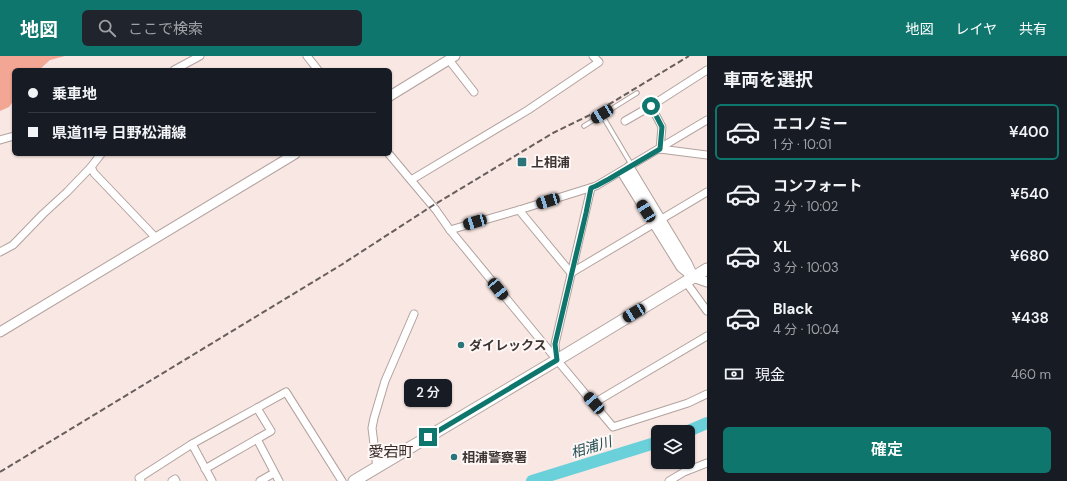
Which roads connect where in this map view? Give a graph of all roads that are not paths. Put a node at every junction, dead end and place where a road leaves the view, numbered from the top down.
1 (200, 56) edge
2 (307, 56) edge
3 (593, 56) edge
4 (452, 58) edge
5 (178, 68) edge
6 (316, 68) edge
7 (707, 70) edge
8 (474, 92) dead end
9 (637, 92) dead end
10 (392, 95) edge
11 (651, 106) junction
12 (602, 114) junction
13 (707, 120) edge
14 (626, 121) dead end
15 (584, 126) dead end
16 (12, 137) edge
17 (0, 140) edge
18 (660, 149) junction
19 (707, 155) edge
20 (99, 156) edge
21 (291, 156) edge
22 (391, 156) edge
23 (91, 167) junction
24 (627, 168) junction
25 (411, 180) junction
26 (591, 188) junction
27 (707, 192) edge
28 (519, 210) junction
29 (658, 222) junction
30 (450, 230) junction
31 (156, 238) junction
32 (0, 252) edge
33 (707, 269) edge
34 (571, 273) junction
35 (689, 279) junction
36 (707, 282) edge
37 (707, 311) edge
38 (414, 314) dead end
39 (0, 332) edge
40 (707, 336) edge
41 (557, 360) junction
42 (707, 394) edge
43 (594, 403) junction
44 (257, 408) junction
45 (257, 439) junction
46 (192, 444) junction
47 (707, 463) edge
48 (377, 468) junction
49 (205, 469) junction
50 (274, 473) junction
51 (141, 481) edge
52 (172, 481) edge
53 (176, 481) edge
54 (212, 481) edge
55 (260, 481) edge
56 (279, 481) edge
57 (342, 481) edge
58 (354, 481) edge
59 (669, 481) edge

1 - 5 street
2 - 6 street
3 - 25 street
4 - 8 street
4 - 10 street
7 - 11 street
9 - 12 lane
11 - 14 street
11 - 18 street
12 - 15 lane
12 - 24 lane
13 - 18 street
16 - 17 street
18 - 19 street
18 - 24 street
20 - 23 street
21 - 31 street
22 - 25 street
23 - 31 street
23 - 32 street
24 - 26 street
24 - 29 street
25 - 30 street
26 - 28 street
26 - 34 street
27 - 29 street
28 - 30 street
28 - 34 street
29 - 34 street
29 - 35 street
30 - 41 street
31 - 39 street
33 - 35 main road
34 - 41 street
35 - 36 street
35 - 37 street
35 - 41 main road
38 - 48 street
40 - 43 street
41 - 43 street
41 - 48 main road
42 - 43 street
44 - 45 street
44 - 46 street
44 - 57 street
45 - 49 street
45 - 50 street
46 - 49 street
46 - 51 street
47 - 59 street
48 - 58 main road
49 - 54 street
50 - 55 street
50 - 56 street
52 - 53 street

